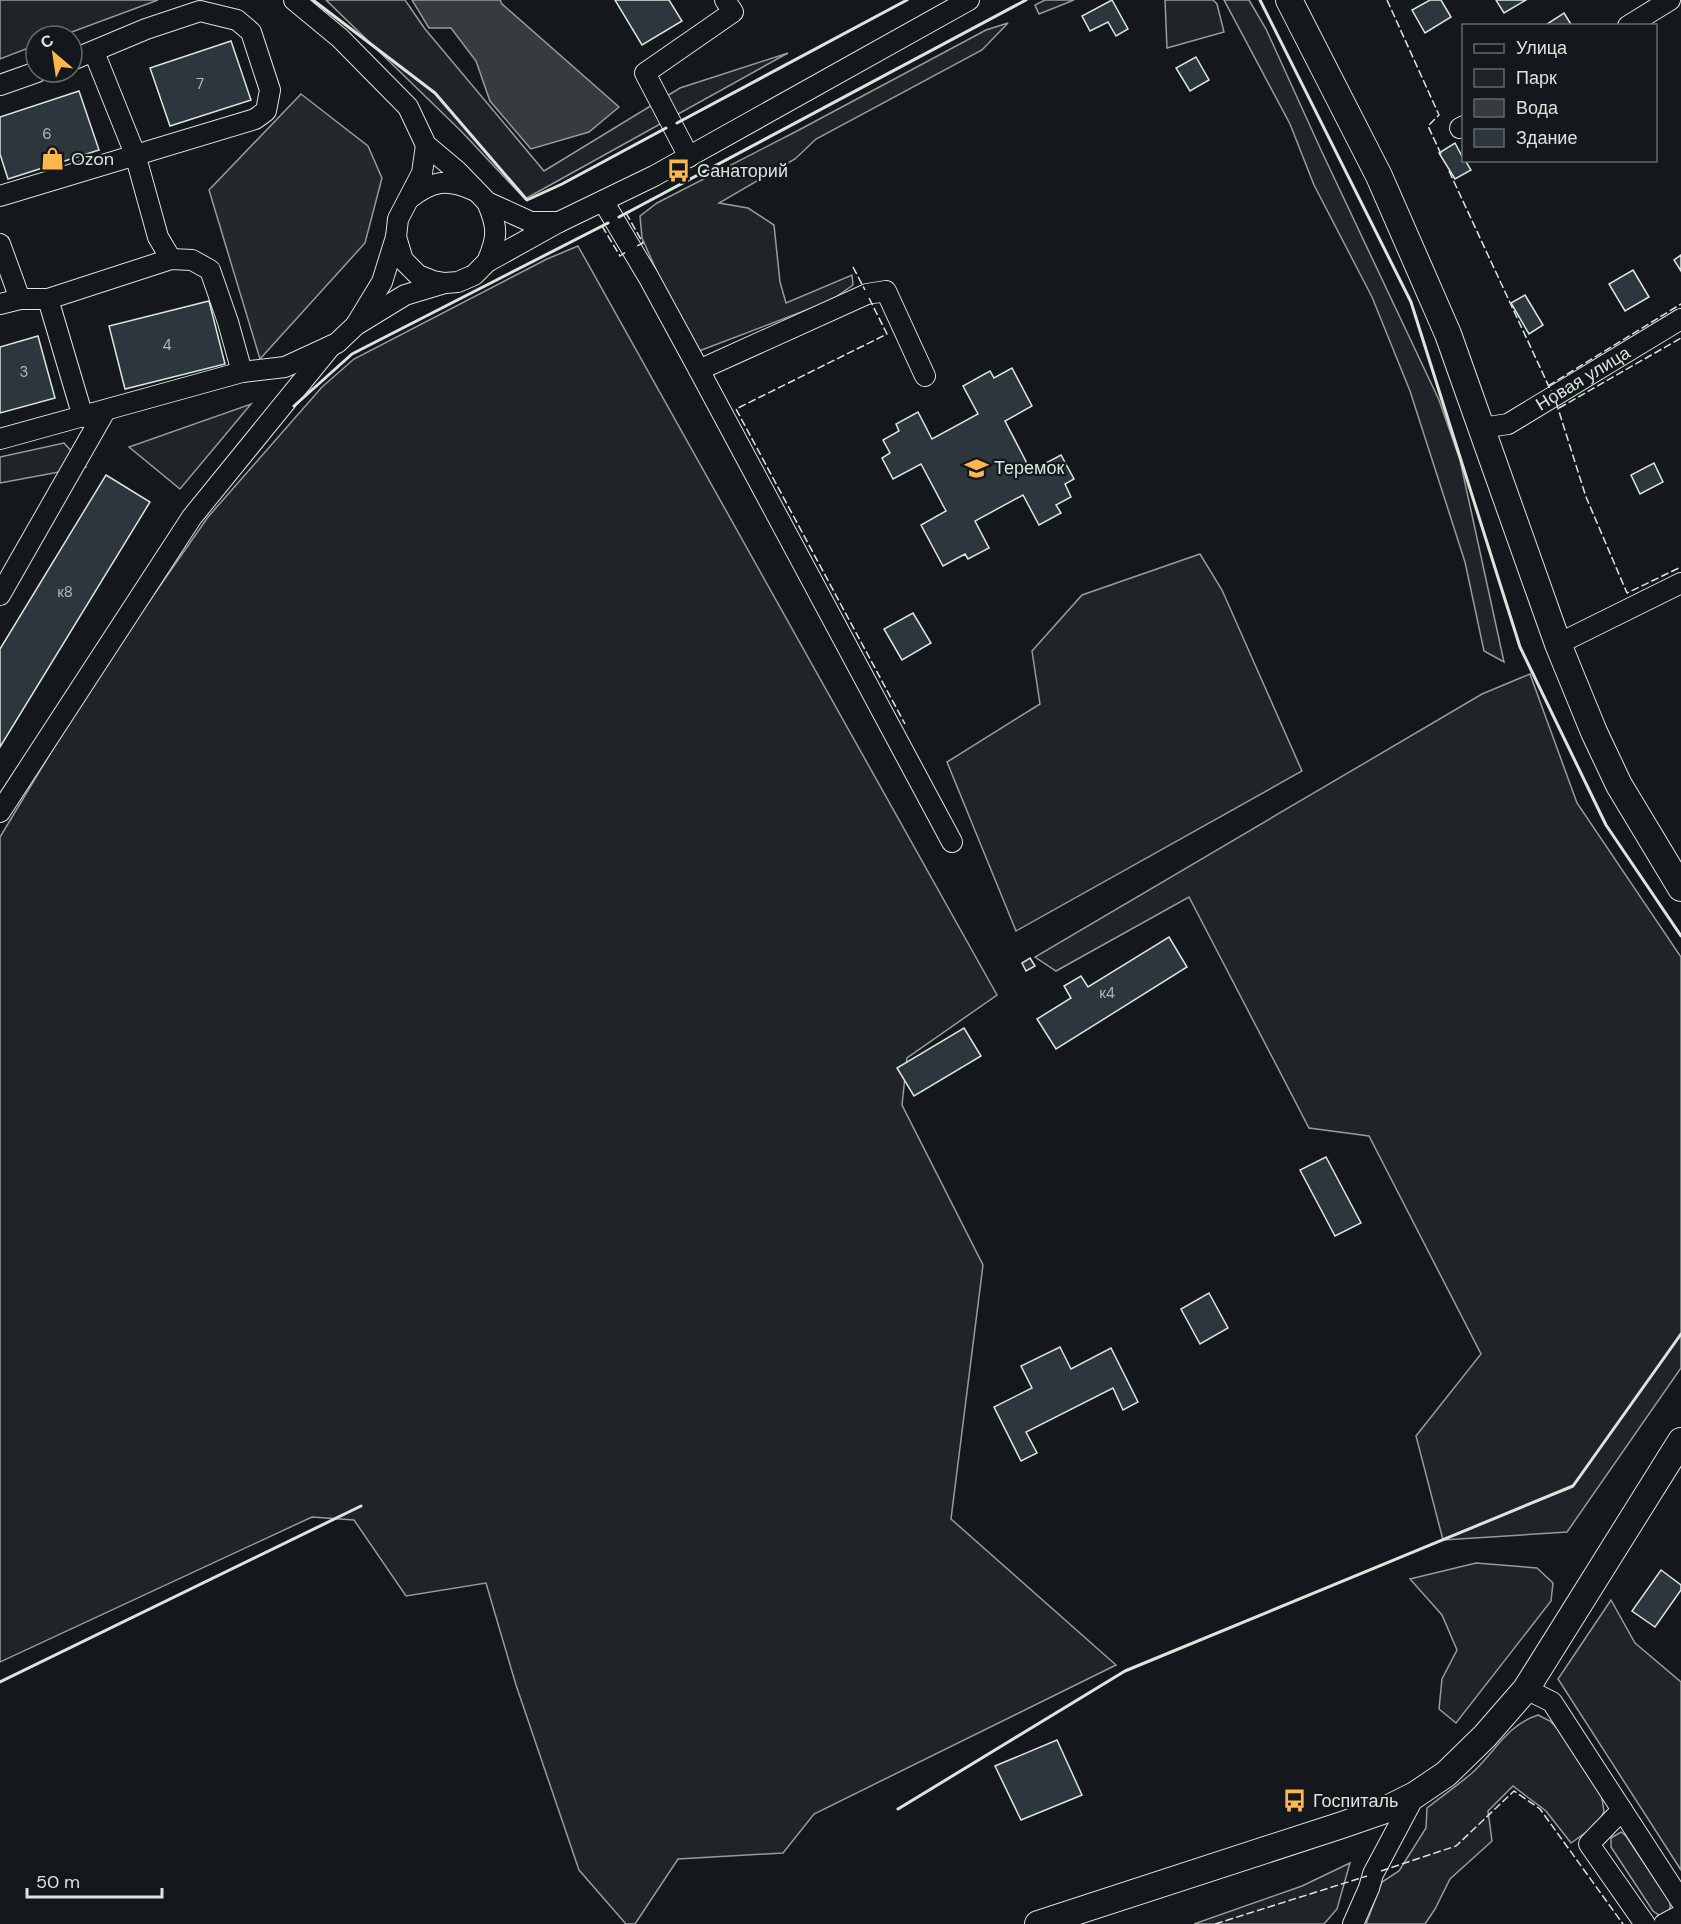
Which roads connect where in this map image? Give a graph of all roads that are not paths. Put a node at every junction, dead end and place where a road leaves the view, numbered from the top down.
1 (294, 0) edge
2 (725, 0) edge
3 (969, 0) edge
4 (1289, 0) edge
5 (1670, 0) edge
6 (1631, 24) edge
7 (94, 52) junction
8 (84, 56) edge
9 (24, 77) edge
10 (0, 85) edge
11 (426, 145) junction
12 (135, 154) junction
13 (689, 157) junction
14 (0, 196) edge
15 (480, 196) junction
16 (410, 198) junction
17 (603, 201) junction
18 (559, 222) junction
19 (396, 237) junction
20 (0, 244) edge
21 (171, 259) junction
22 (487, 262) junction
23 (445, 283) junction
24 (20, 299) junction
25 (48, 299) junction
26 (0, 304) edge
27 (1681, 319) edge
28 (356, 325) junction
29 (331, 346) junction
30 (699, 370) junction
31 (242, 372) junction
32 (925, 376) dead end
33 (105, 411) junction
34 (83, 417) junction
35 (1482, 428) junction
36 (0, 439) edge
37 (1681, 583) edge
38 (0, 595) edge
39 (1558, 644) junction
40 (0, 812) edge
41 (952, 842) dead end
42 (1681, 888) edge
43 (1681, 1441) edge
44 (1526, 1689) junction
45 (1415, 1795) junction
46 (1622, 1810) junction
47 (1681, 1901) edge
48 (1681, 1915) edge
49 (1038, 1924) edge
50 (1353, 1924) edge
51 (1645, 1924) edge
52 (1664, 1924) edge

1 - 11 street
2 - 13 street
3 - 13 street
4 - 35 main road
5 - 6 street
7 - 8 street
7 - 12 street
7 - 12 street
9 - 10 street
11 - 15 street
11 - 16 street
12 - 14 street
12 - 21 street
13 - 17 street
15 - 16 street
15 - 18 street
15 - 22 street
16 - 19 street
17 - 18 street
17 - 30 street
18 - 22 street
19 - 23 street
19 - 28 street
20 - 24 street
21 - 25 street
21 - 31 street
22 - 23 street
23 - 28 street
24 - 25 street
24 - 26 street
25 - 34 street
27 - 35 street, Новая улица
28 - 29 street
29 - 31 street
29 - 40 street
30 - 32 street
30 - 41 street
31 - 33 street
33 - 34 street
33 - 38 street
34 - 36 street
35 - 39 main road
37 - 39 street
39 - 42 main road
43 - 44 main road
44 - 45 main road
44 - 46 street
45 - 49 main road
45 - 50 street
46 - 47 street
46 - 51 street
48 - 52 street

